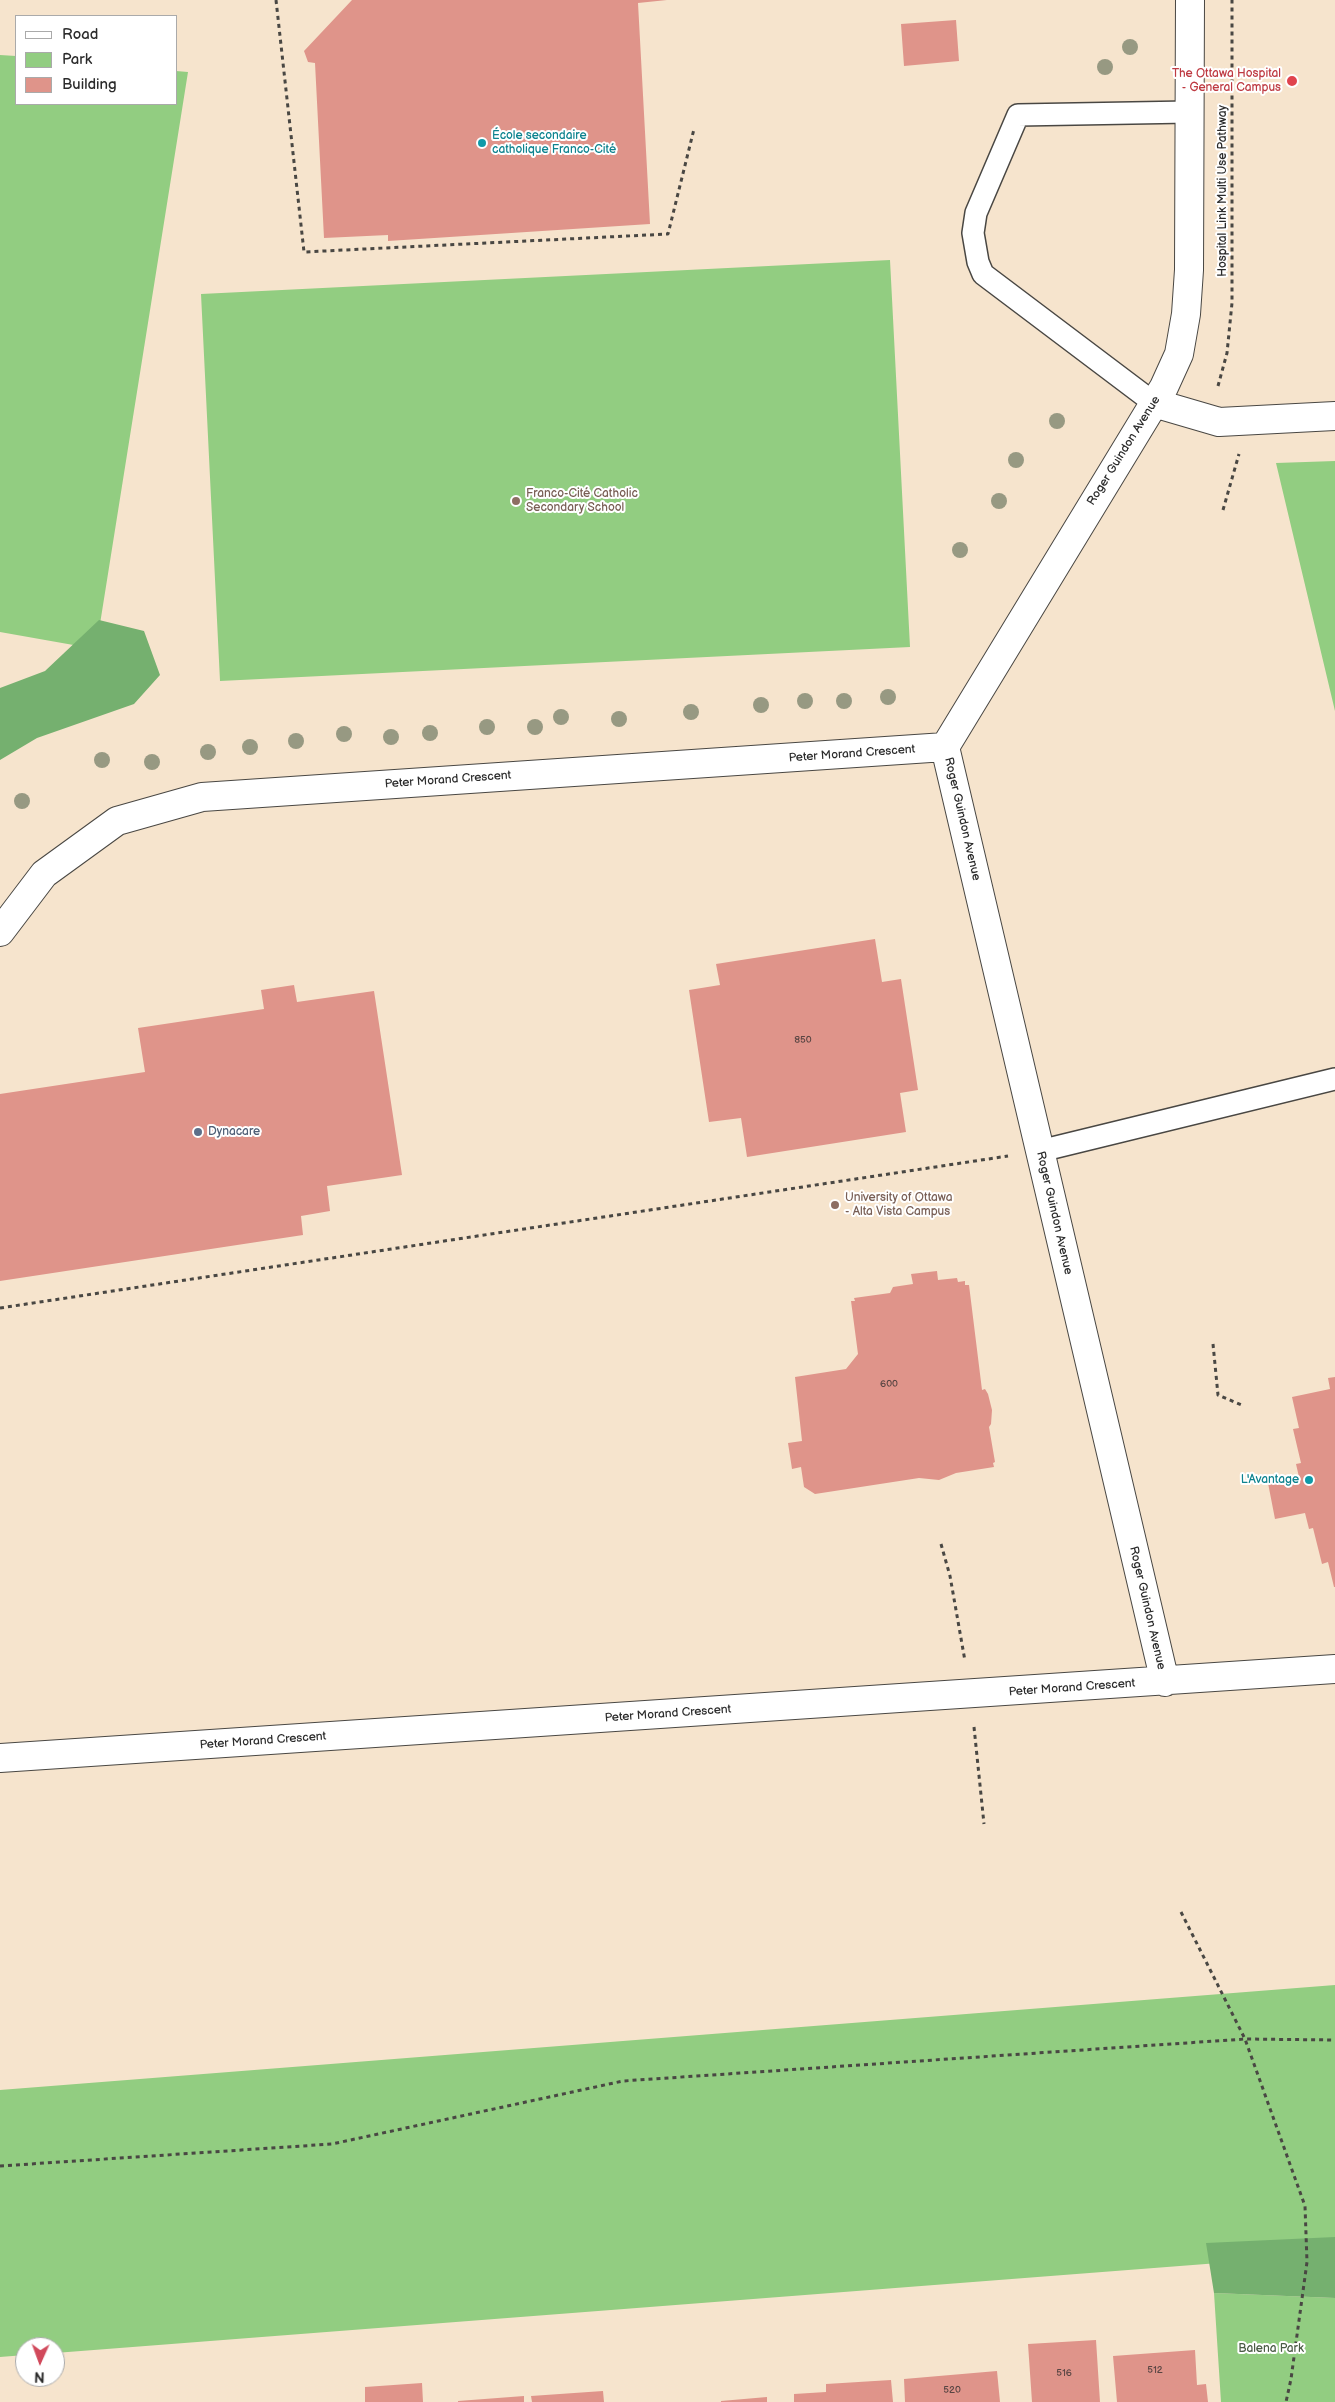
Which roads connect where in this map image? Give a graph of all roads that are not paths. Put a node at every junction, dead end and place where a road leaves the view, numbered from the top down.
1 (1190, 0) edge
2 (1189, 112) junction
3 (1154, 403) junction
4 (1335, 416) edge
5 (945, 747) junction
6 (0, 932) edge
7 (1335, 1079) edge
8 (1040, 1152) junction
9 (1335, 1670) edge
10 (1165, 1682) junction
11 (0, 1758) edge

1 - 2 street, Roger Guindon Avenue
2 - 3 street, Roger Guindon Avenue
2 - 3 lane
3 - 4 street
3 - 5 street, Roger Guindon Avenue
5 - 6 street, Peter Morand Crescent
5 - 8 street, Roger Guindon Avenue
7 - 8 lane
8 - 10 street, Roger Guindon Avenue
9 - 10 street, Peter Morand Crescent
10 - 11 street, Peter Morand Crescent

